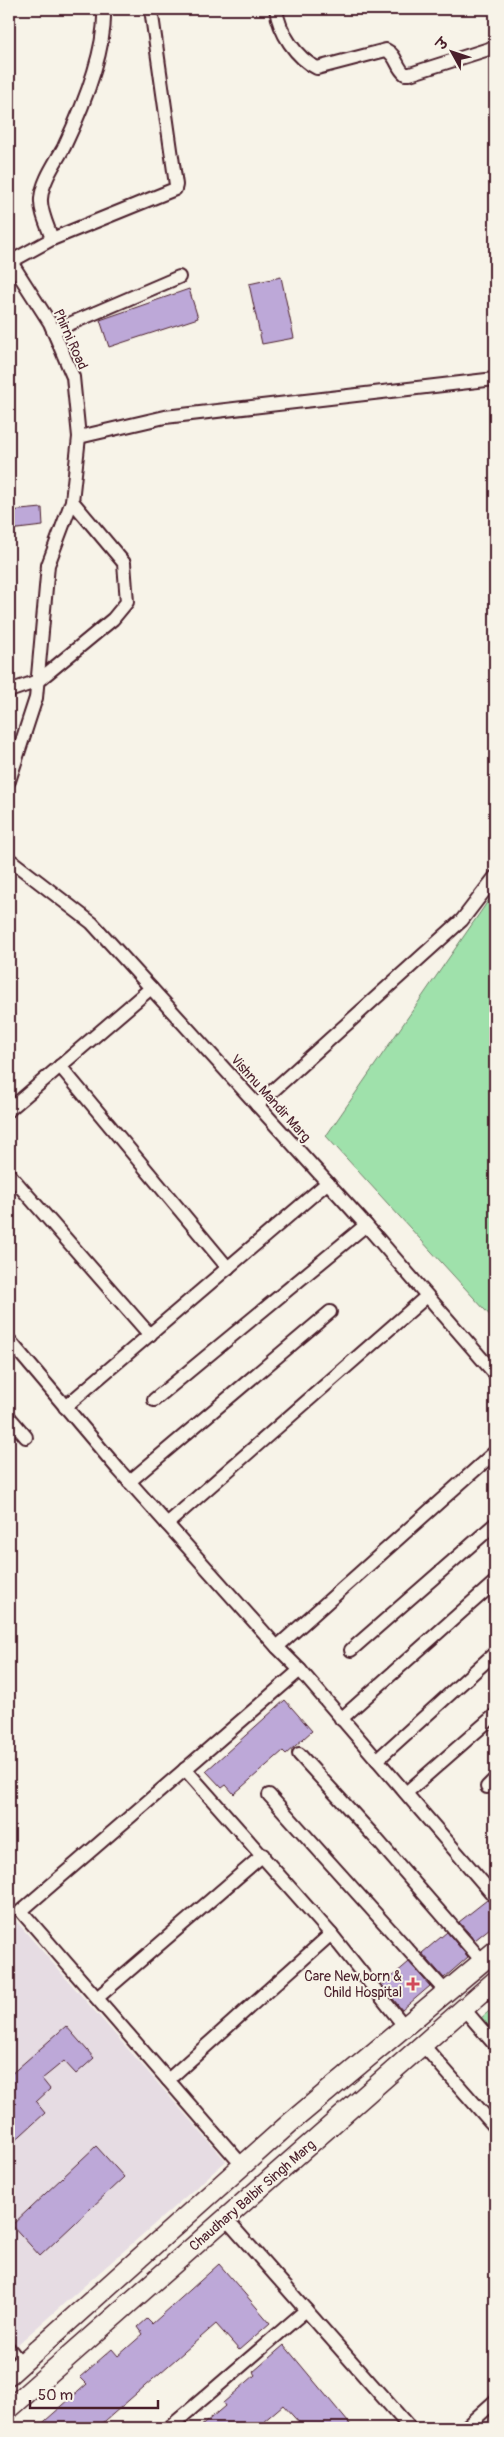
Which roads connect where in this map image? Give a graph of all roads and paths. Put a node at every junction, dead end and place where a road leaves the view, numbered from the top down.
1 (104, 9) edge
2 (151, 9) edge
3 (276, 9) edge
4 (495, 48) edge
5 (52, 239) junction
6 (10, 261) edge
7 (179, 276) dead end
8 (53, 331) junction
9 (495, 379) edge
10 (79, 438) junction
11 (72, 501) junction
12 (38, 680) junction
13 (9, 690) edge
14 (9, 781) edge
15 (9, 859) edge
16 (495, 877) edge
17 (151, 988) junction
18 (60, 1066) junction
19 (257, 1105) junction
20 (9, 1110) edge
21 (9, 1174) edge
22 (327, 1183) junction
23 (366, 1225) junction
24 (228, 1268) junction
25 (427, 1296) junction
26 (330, 1312) dead end
27 (150, 1335) junction
28 (9, 1340) edge
29 (495, 1374) edge
30 (154, 1400) dead end
31 (65, 1407) junction
32 (9, 1417) edge
33 (26, 1437) dead end
34 (495, 1452) edge
35 (129, 1482) junction
36 (167, 1524) junction
37 (495, 1524) edge
38 (495, 1582) edge
39 (277, 1647) junction
40 (350, 1650) dead end
41 (495, 1653) edge
42 (300, 1670) junction
43 (495, 1715) edge
44 (340, 1719) junction
45 (299, 1754) dead end
46 (377, 1760) junction
47 (185, 1769) junction
48 (406, 1793) junction
49 (269, 1795) dead end
50 (263, 1855) junction
51 (495, 1898) edge
52 (331, 1934) junction
53 (489, 1956) edge
54 (495, 1981) edge
55 (446, 1992) junction
56 (97, 1998) junction
57 (464, 2009) junction
58 (405, 2027) junction
59 (422, 2044) junction
60 (495, 2045) edge
61 (168, 2080) junction
62 (495, 2127) edge
63 (242, 2165) junction
64 (225, 2218) junction
65 (306, 2310) junction
66 (9, 2344) edge
67 (23, 2362) junction
68 (9, 2376) edge
69 (495, 2401) edge
70 (9, 2409) edge
71 (169, 2428) edge
72 (410, 2428) edge
73 (465, 2428) edge

1 - 5 street
2 - 5 street
3 - 4 street
5 - 6 street
6 - 8 street, Phirni Road
7 - 8 street
8 - 10 street, Phirni Road
9 - 10 street
10 - 11 street, Phirni Road
11 - 12 street, Phirni Road
11 - 12 street
12 - 13 street
12 - 14 street, Phirni Road
15 - 17 street, Vishnu Mandir Marg
16 - 19 street
17 - 18 street
17 - 19 street, Vishnu Mandir Marg
18 - 20 street
18 - 24 street
19 - 22 street, Vishnu Mandir Marg
21 - 27 street
22 - 23 street, Vishnu Mandir Marg
22 - 24 street
23 - 25 street, Vishnu Mandir Marg
23 - 30 street
24 - 27 street
25 - 29 street, Vishnu Mandir Marg
25 - 36 street
26 - 35 street
27 - 31 street
28 - 31 street
31 - 35 street
32 - 33 street
34 - 39 street
35 - 36 street
36 - 39 street
37 - 40 street
38 - 44 street
39 - 42 street
41 - 46 street
42 - 44 street
42 - 47 street
43 - 48 street
44 - 46 street
45 - 53 street
46 - 48 street
47 - 50 street
47 - 56 street
48 - 51 street
49 - 55 street
50 - 52 street
50 - 56 street
52 - 58 street
52 - 61 street
53 - 55 street, Chaudhary Balbir Singh Marg
54 - 57 street, Chaudhary Balbir Singh Marg
55 - 58 street, Chaudhary Balbir Singh Marg
56 - 61 street
57 - 59 street, Chaudhary Balbir Singh Marg
57 - 60 street
58 - 63 street, Chaudhary Balbir Singh Marg
59 - 62 street
59 - 64 street, Chaudhary Balbir Singh Marg
61 - 63 street
63 - 67 street, Chaudhary Balbir Singh Marg
64 - 65 street
64 - 70 street, Chaudhary Balbir Singh Marg
65 - 71 street
65 - 72 street
66 - 67 lane
67 - 68 street, Chaudhary Balbir Singh Marg
69 - 73 street

